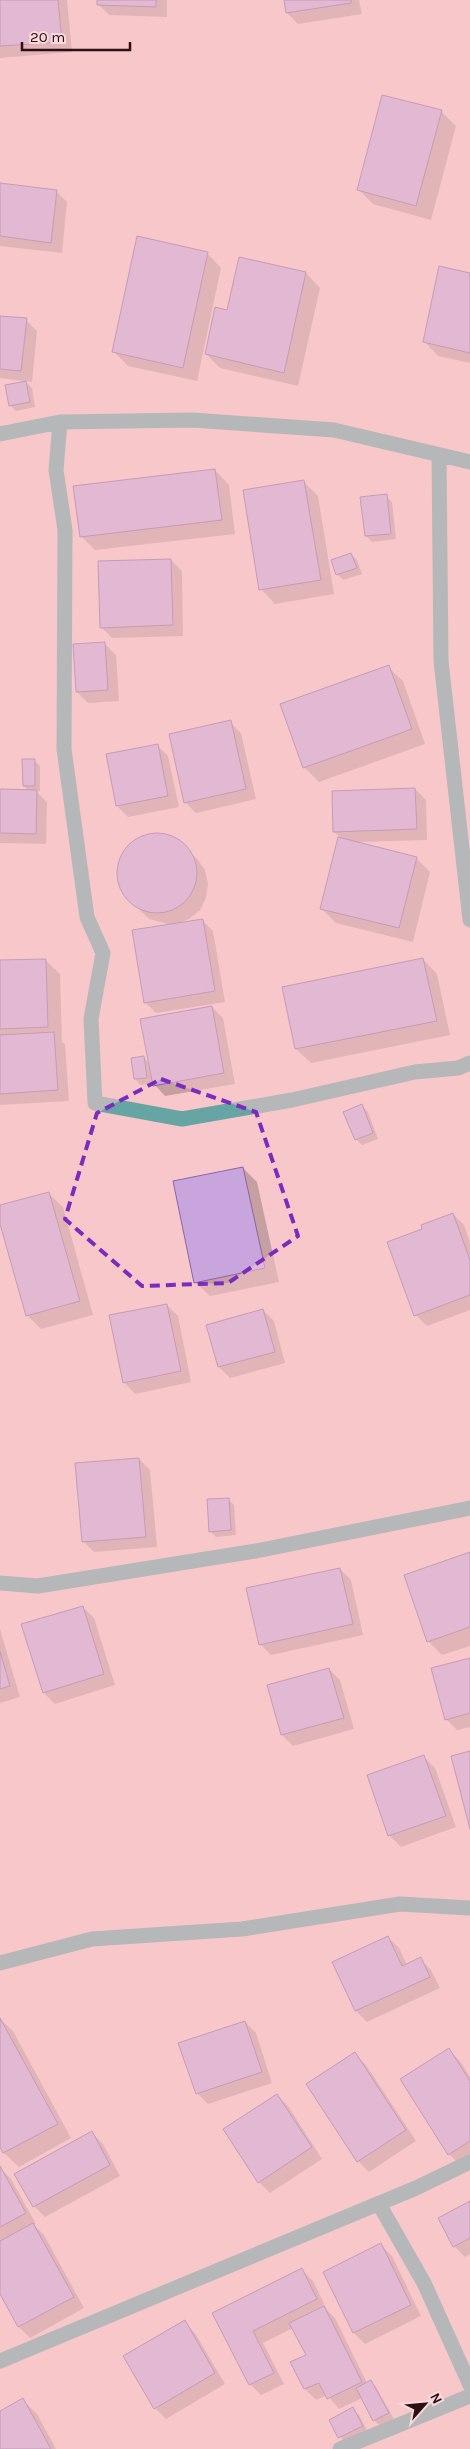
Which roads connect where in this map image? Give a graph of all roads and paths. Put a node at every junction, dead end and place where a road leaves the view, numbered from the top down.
1 (60, 422) junction
2 (0, 434) edge
3 (439, 455) junction
4 (470, 462) edge
5 (470, 920) edge
6 (470, 1063) edge
7 (470, 1508) edge
8 (0, 1583) edge
9 (470, 1908) edge
10 (0, 1962) edge
11 (470, 2162) edge
12 (379, 2204) junction
13 (0, 2361) edge
14 (470, 2385) edge
15 (470, 2396) edge
16 (340, 2449) edge

1 - 2 street
1 - 3 street
1 - 6 street
3 - 4 street
3 - 5 street
7 - 8 street
9 - 10 street
11 - 12 street
12 - 13 street
12 - 14 street
15 - 16 street

